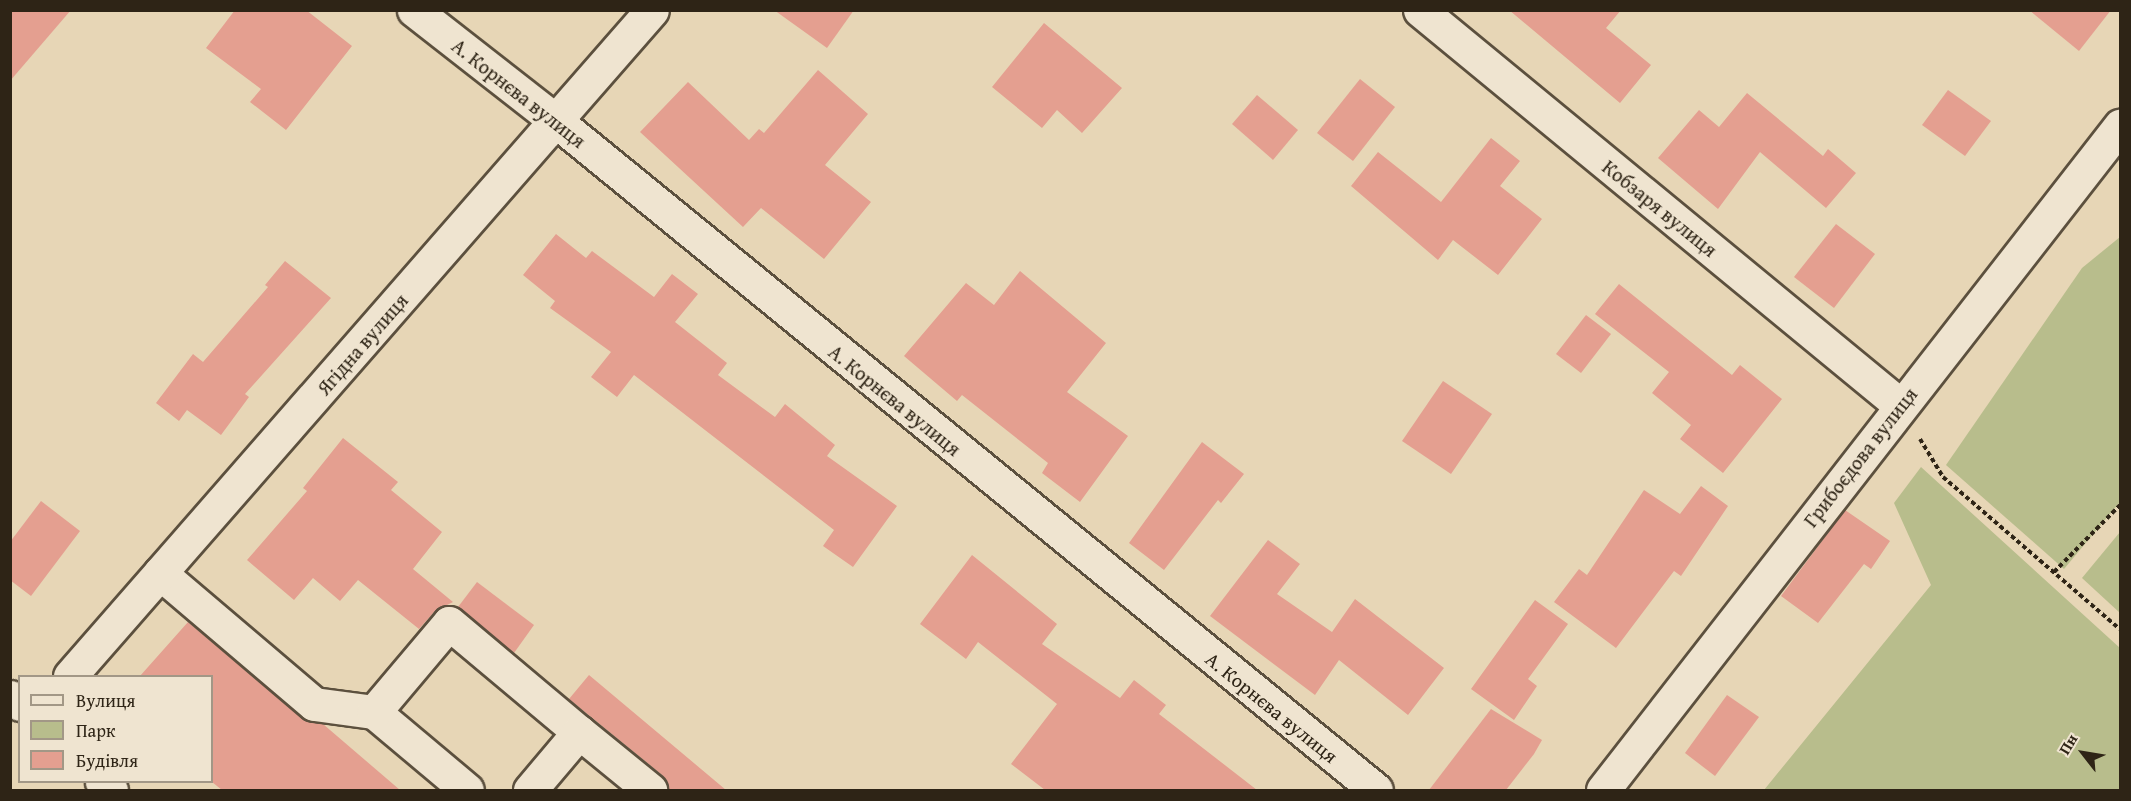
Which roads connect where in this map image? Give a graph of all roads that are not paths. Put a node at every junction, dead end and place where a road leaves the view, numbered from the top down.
1 (414, 10) edge
2 (652, 10) edge
3 (1420, 10) edge
4 (556, 121) junction
5 (2121, 126) edge
6 (1900, 405) junction
7 (160, 573) junction
8 (71, 675) edge
9 (374, 712) junction
10 (579, 732) junction
11 (467, 790) edge
12 (530, 790) edge
13 (650, 790) edge
14 (1376, 790) edge
15 (1603, 790) edge

1 - 4 street, А. Корнєва вулиця
2 - 4 street, Ягідна вулиця
3 - 6 street, Кобзаря вулиця
4 - 7 street, Ягідна вулиця
4 - 14 street, А. Корнєва вулиця
5 - 6 street, Грибоєдова вулиця
6 - 15 street, Грибоєдова вулиця
7 - 8 street, Ягідна вулиця
7 - 9 street
9 - 10 street
9 - 11 street
10 - 12 street
10 - 13 street

